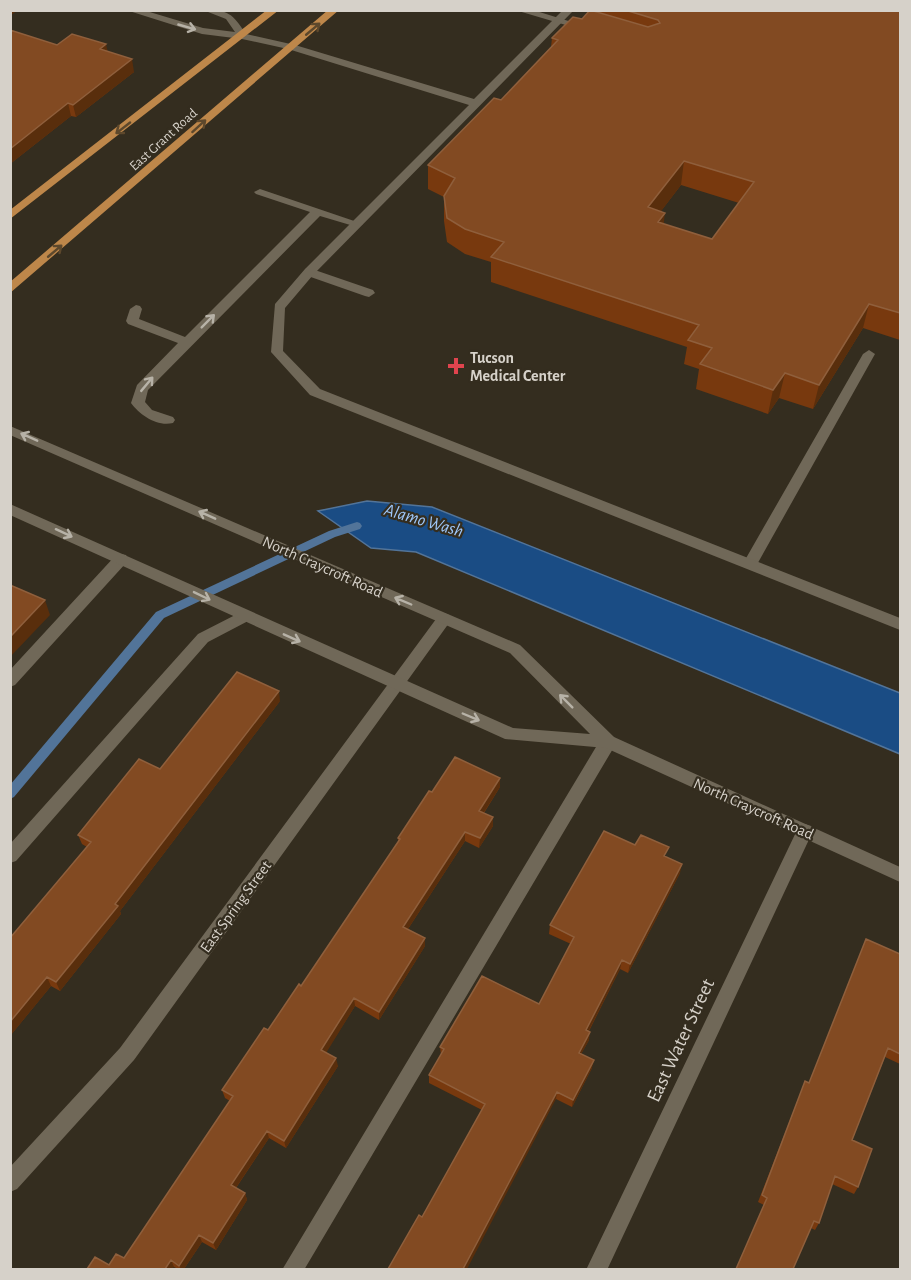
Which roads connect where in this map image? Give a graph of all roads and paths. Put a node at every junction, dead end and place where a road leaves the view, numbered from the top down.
1 (131, 10) edge
2 (208, 10) edge
3 (274, 10) edge
4 (334, 10) edge
5 (520, 10) edge
6 (569, 10) edge
7 (558, 21) junction
8 (600, 32) edge
9 (242, 36) junction
10 (291, 47) junction
11 (478, 104) junction
12 (260, 192) dead end
13 (318, 211) junction
14 (10, 216) edge
15 (357, 224) junction
16 (309, 272) junction
17 (10, 289) edge
18 (369, 292) dead end
19 (136, 309) dead end
20 (187, 342) junction
21 (869, 354) dead end
22 (168, 420) dead end
23 (10, 430) edge
24 (10, 509) edge
25 (120, 559) junction
26 (750, 564) junction
27 (242, 615) junction
28 (444, 619) junction
29 (900, 624) edge
30 (10, 681) edge
31 (396, 685) junction
32 (608, 742) junction
33 (805, 831) junction
34 (10, 856) edge
35 (900, 875) edge
36 (10, 1182) edge
37 (292, 1269) edge
38 (596, 1269) edge

1 -> 9 street
2 - 9 street
3 - 9 main road, East Grant Road
10 -> 4 main road, East Grant Road
5 - 7 street
6 - 7 street
7 - 8 street
7 - 11 street
9 - 10 street
9 -> 14 main road, East Grant Road
10 - 11 street
17 -> 10 main road, East Grant Road
11 - 15 street
12 - 13 street
13 - 15 street
20 -> 13 street
15 - 16 street
16 - 18 street
16 - 26 street
19 - 20 street
22 -> 20 street
21 - 26 street
28 -> 23 street, North Craycroft Road
24 -> 25 street, North Craycroft Road
25 -> 27 street, North Craycroft Road
25 - 30 street
26 - 29 street
27 -> 31 street, North Craycroft Road
27 - 34 street
28 - 31 street, East Spring Street
32 -> 28 street, North Craycroft Road
31 -> 32 street, North Craycroft Road
31 - 36 street, East Spring Street
32 - 33 street, North Craycroft Road
32 - 37 street
33 - 35 street, North Craycroft Road
33 - 38 street, East Water Street

